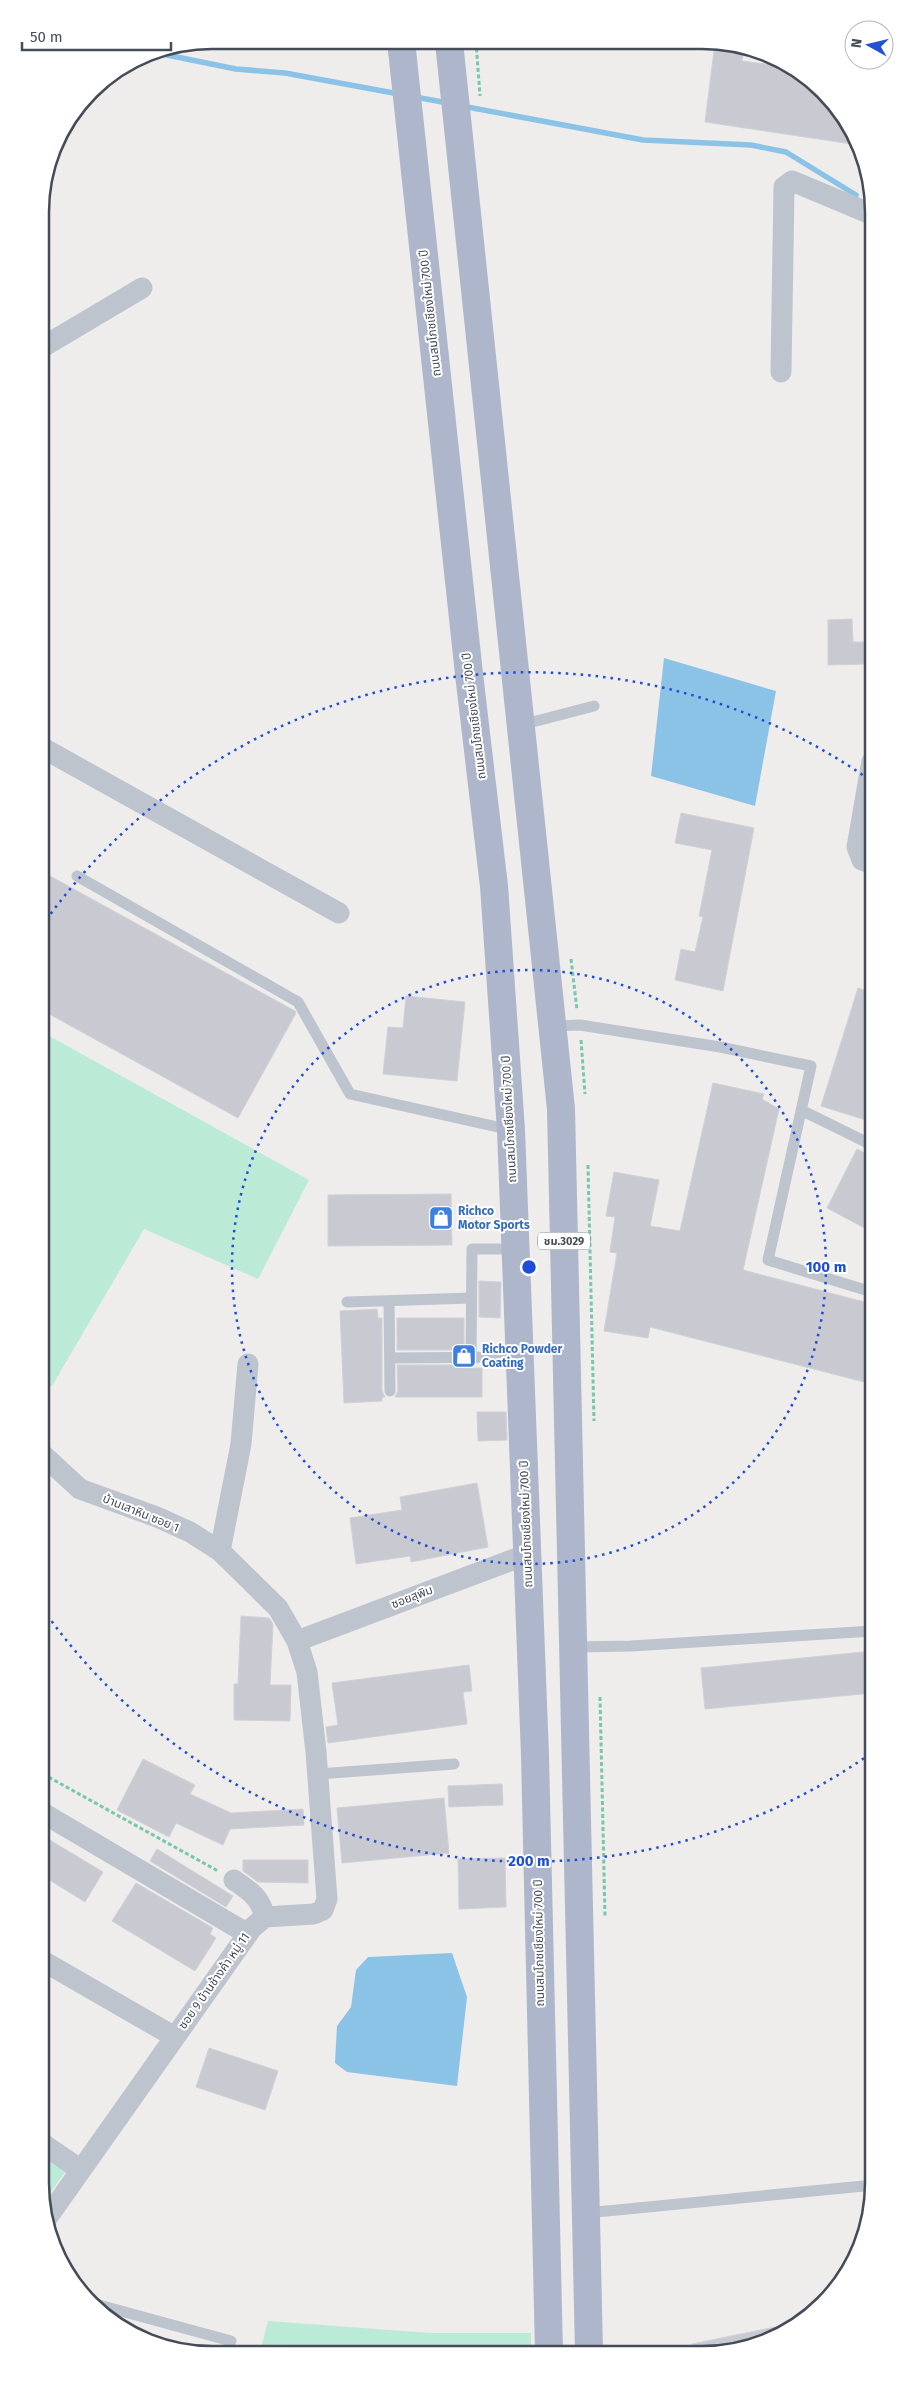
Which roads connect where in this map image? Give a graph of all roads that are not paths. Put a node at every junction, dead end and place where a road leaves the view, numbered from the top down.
1 (450, 49) edge
2 (402, 53) edge
3 (865, 211) edge
4 (142, 288) dead end
5 (49, 343) edge
6 (781, 372) dead end
7 (594, 706) dead end
8 (521, 725) junction
9 (49, 751) edge
10 (865, 801) edge
11 (865, 861) edge
12 (77, 876) dead end
13 (339, 913) dead end
14 (552, 1026) junction
15 (801, 1110) junction
16 (511, 1130) junction
17 (865, 1142) edge
18 (515, 1249) junction
19 (865, 1290) edge
20 (471, 1298) junction
21 (389, 1301) junction
22 (347, 1302) dead end
23 (471, 1357) junction
24 (518, 1357) junction
25 (390, 1358) junction
26 (248, 1364) dead end
27 (390, 1391) dead end
28 (49, 1460) edge
29 (220, 1551) junction
30 (528, 1554) junction
31 (865, 1631) edge
32 (297, 1641) junction
33 (574, 1647) junction
34 (454, 1764) dead end
35 (318, 1774) junction
36 (49, 1817) edge
37 (234, 1880) road end
38 (265, 1917) junction
39 (248, 1934) junction
40 (49, 1964) edge
41 (175, 2038) junction
42 (49, 2148) edge
43 (82, 2170) junction
44 (865, 2186) edge
45 (52, 2212) edge
46 (586, 2213) junction
47 (107, 2307) edge
48 (231, 2341) dead end
49 (548, 2346) edge
50 (588, 2346) edge

1 - 8 main road, ชม.3029
2 - 16 main road, ถนนสมโภชเชียงใหม่ 700 ปี
3 - 6 street
4 - 5 street
7 - 8 lane
8 - 14 main road, ชม.3029
9 - 13 street
10 - 11 street
12 - 16 lane
14 - 15 lane
14 - 33 main road, ชม.3029
15 - 17 lane
15 - 19 lane
16 - 18 main road, ถนนสมโภชเชียงใหม่ 700 ปี
18 - 20 lane
18 - 24 main road, ถนนสมโภชเชียงใหม่ 700 ปี
20 - 21 lane
20 - 23 lane
21 - 22 lane
21 - 25 lane
23 - 24 lane
23 - 25 lane
24 - 30 main road, ถนนสมโภชเชียงใหม่ 700 ปี
25 - 27 lane
26 - 29 street
28 - 29 street, บ้านเสาหิน ซอย 1
29 - 32 street, บ้านเสาหิน ซอย 1
30 - 32 street, ซอยสุพิม
30 - 49 main road, ถนนสมโภชเชียงใหม่ 700 ปี
31 - 33 lane
32 - 35 street
33 - 46 main road, ชม.3029
34 - 35 lane
35 - 38 street
36 - 39 street
37 - 38 street
38 - 39 street, ซอย 9 บ้านช้างค้า หมู่ 11
39 - 41 street, ซอย 9 บ้านช้างค้า หมู่ 11
40 - 41 street
41 - 43 street, ซอย 9 บ้านช้างค้า หมู่ 11
42 - 43 street
43 - 45 street, ซอย 9 บ้านช้างค้า หมู่ 11
44 - 46 lane
46 - 50 main road, ชม.3029
47 - 48 lane

